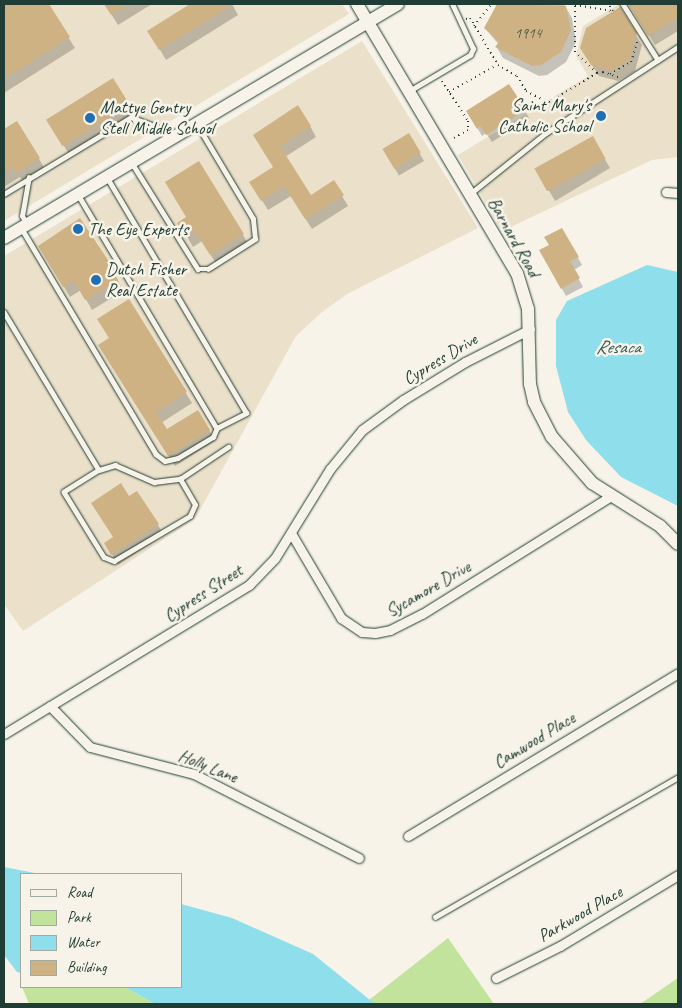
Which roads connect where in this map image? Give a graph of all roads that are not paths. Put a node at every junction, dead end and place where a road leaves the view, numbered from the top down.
1 (357, 4) edge
2 (398, 4) edge
3 (452, 4) edge
4 (623, 4) edge
5 (368, 22) junction
6 (678, 47) edge
7 (658, 60) junction
8 (409, 92) junction
9 (196, 124) junction
10 (170, 139) junction
11 (131, 162) junction
12 (106, 177) junction
13 (30, 178) junction
14 (666, 192) dead end
15 (678, 193) edge
16 (4, 194) edge
17 (78, 194) junction
18 (470, 194) junction
19 (24, 226) junction
20 (4, 238) edge
21 (4, 312) edge
22 (530, 329) junction
23 (370, 424) joint
24 (218, 428) junction
25 (228, 447) dead end
26 (99, 470) junction
27 (180, 479) junction
28 (611, 496) junction
29 (291, 534) junction
30 (678, 544) edge
31 (678, 673) edge
32 (50, 706) junction
33 (4, 734) edge
34 (678, 776) edge
35 (408, 836) dead end
36 (359, 858) dead end
37 (678, 875) edge
38 (435, 917) dead end
39 (496, 978) dead end

1 - 5 street, Barnard Road
2 - 5 street
3 - 8 lane
4 - 7 lane
5 - 8 street, Barnard Road
5 - 9 street
6 - 7 lane
7 - 18 lane
8 - 18 street, Barnard Road
9 - 10 street
9 - 11 lane
10 - 11 street
10 - 13 lane
11 - 12 street
12 - 17 street
12 - 24 lane
13 - 16 lane
13 - 19 lane
14 - 15 street
17 - 19 street
17 - 24 lane
18 - 22 street, Barnard Road
19 - 20 street
19 - 24 lane
21 - 26 lane
22 - 23 street, Cypress Drive
22 - 28 street, Barnard Road
23 - 29 street, Cypress Street
25 - 27 lane
26 - 27 lane
26 - 27 lane
28 - 29 street, Sycamore Drive
28 - 30 street, Barnard Road
29 - 32 street, Cypress Street
31 - 35 street, Camwood Place
32 - 33 street, Cypress Street
32 - 36 street, Holly Lane
34 - 38 lane
37 - 39 street, Parkwood Place

